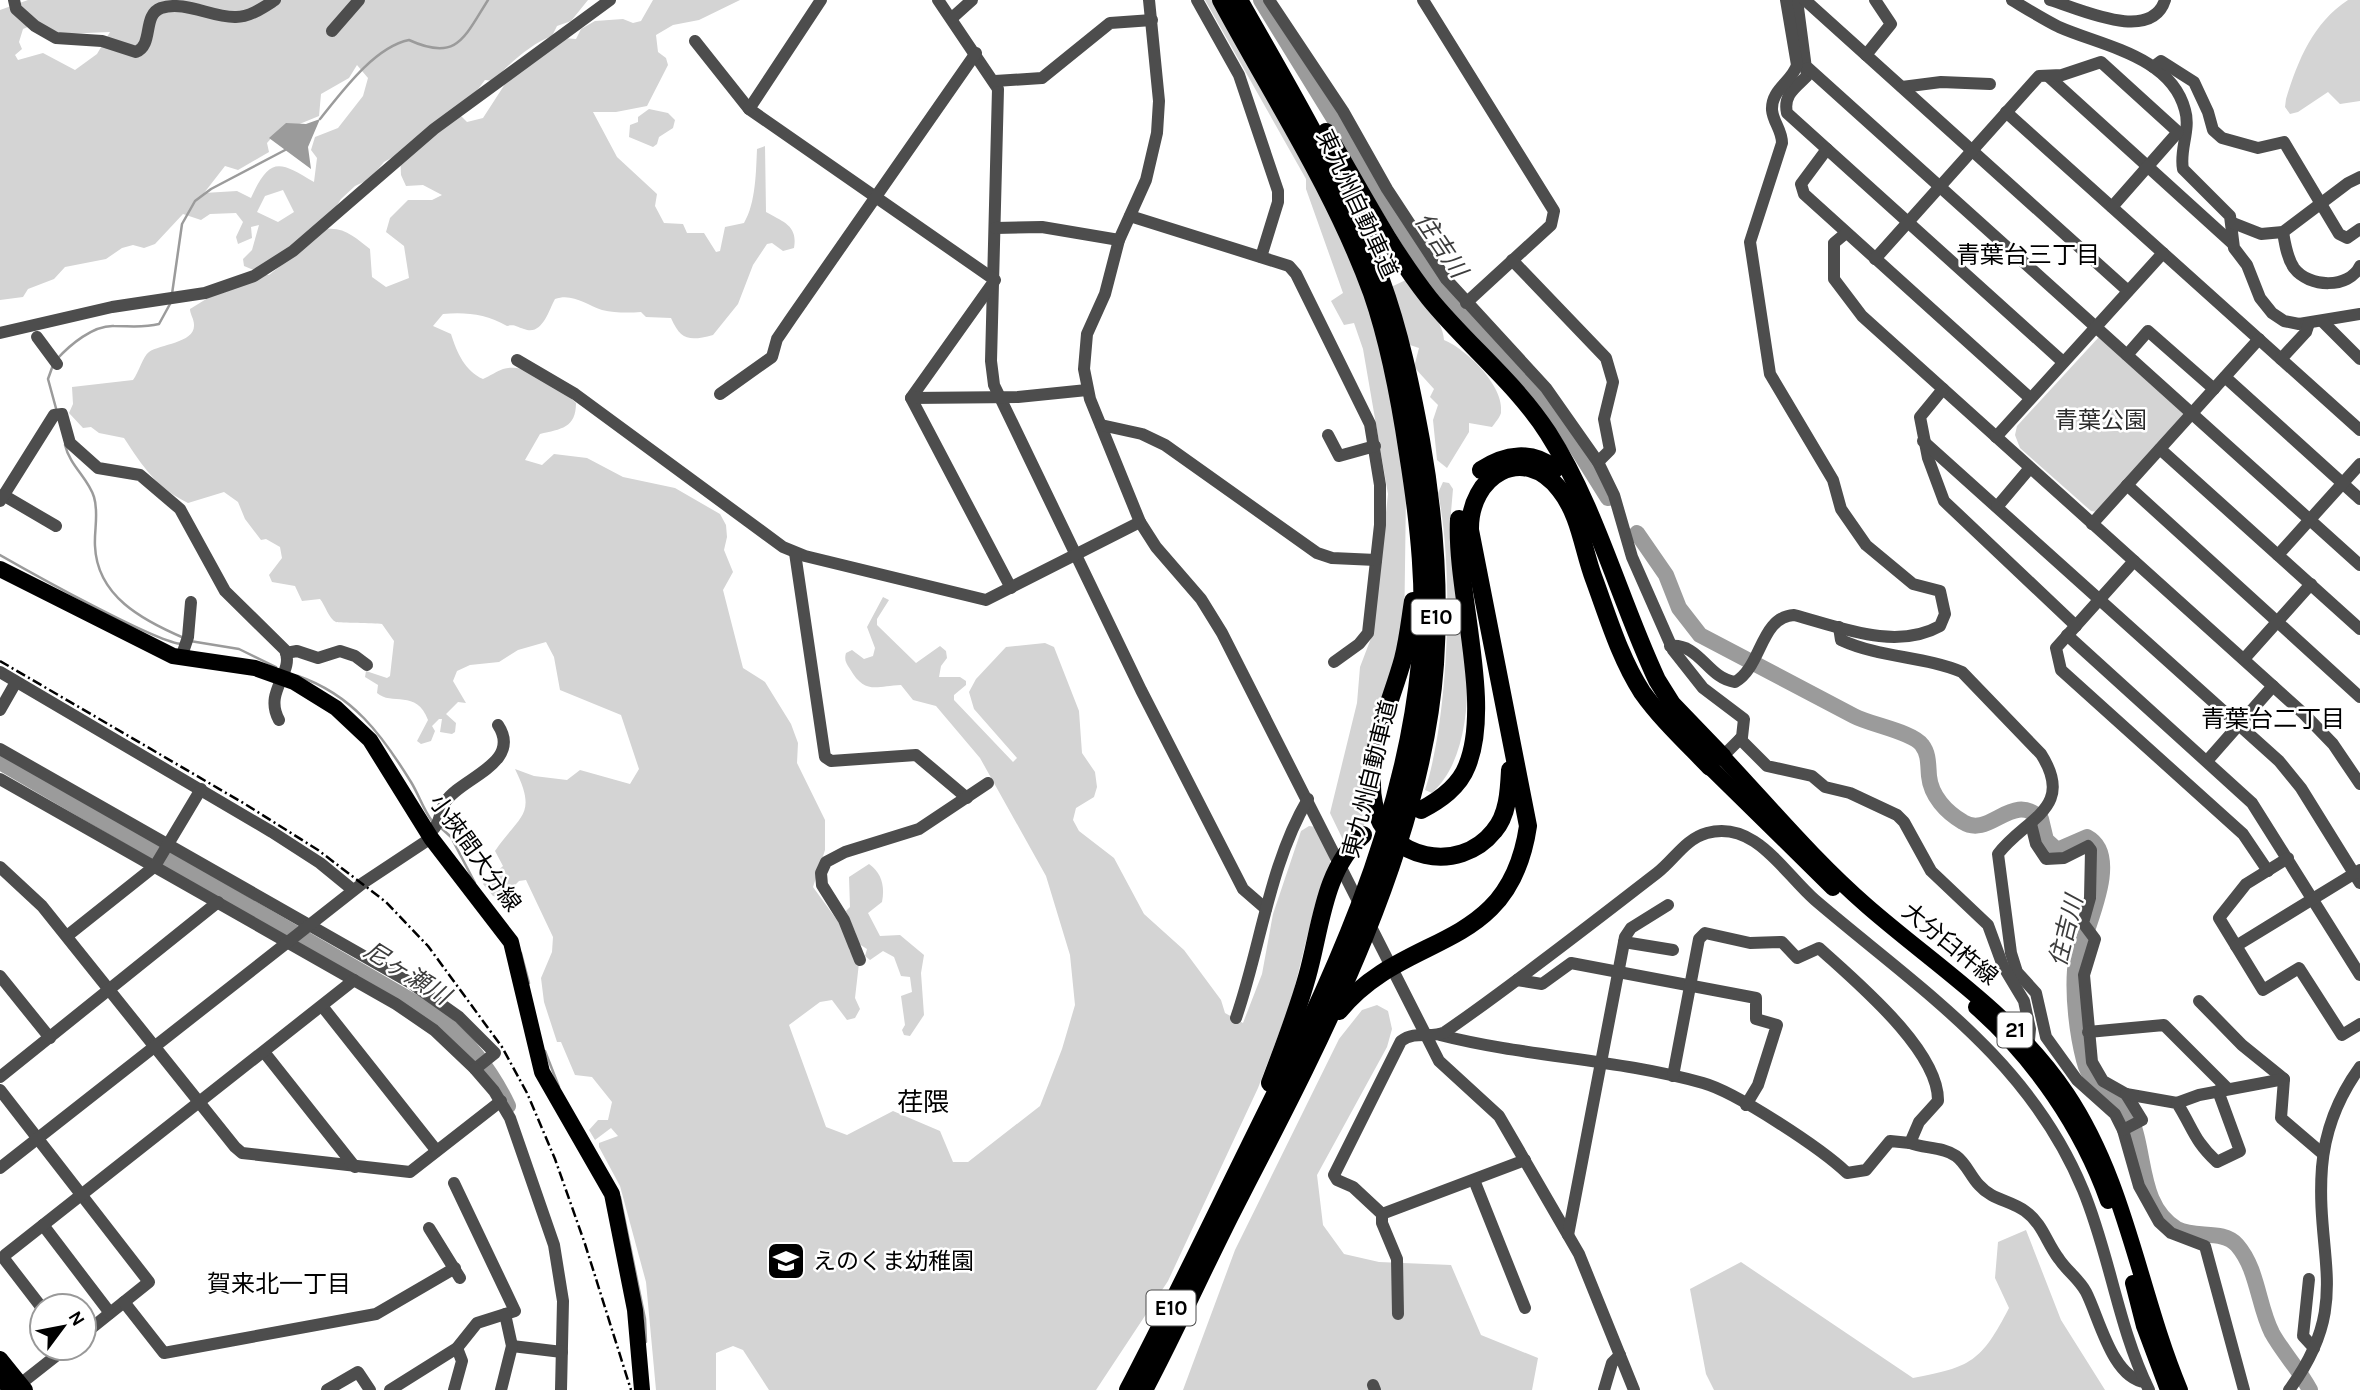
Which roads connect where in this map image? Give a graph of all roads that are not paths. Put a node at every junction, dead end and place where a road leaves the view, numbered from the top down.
1 (14, 0) edge
2 (275, 0) edge
3 (359, 0) edge
4 (610, 0) edge
5 (821, 0) edge
6 (938, 0) edge
7 (972, 0) edge
8 (1149, 0) edge
9 (1196, 0) edge
10 (1221, 0) edge
11 (1239, 0) edge
12 (1269, 0) edge
13 (1423, 0) edge
14 (1786, 0) edge
15 (1797, 0) edge
16 (1805, 0) edge
17 (1875, 0) edge
18 (2012, 0) edge
19 (2050, 0) edge
20 (2165, 0) edge
21 (952, 18) junction
22 (1152, 20) junction
23 (332, 31) dead end
24 (695, 41) dead end
25 (976, 53) junction
26 (1866, 55) junction
27 (2153, 67) junction
28 (1808, 68) junction
29 (2048, 76) junction
30 (995, 81) junction
31 (1990, 84) dead end
32 (1902, 87) junction
33 (749, 108) junction
34 (2006, 112) junction
35 (1827, 149) junction
36 (1972, 150) junction
37 (2147, 167) junction
38 (2360, 177) edge
39 (1939, 186) junction
40 (875, 197) junction
41 (2320, 205) junction
42 (2112, 207) junction
43 (1130, 216) junction
44 (1908, 222) junction
45 (2233, 223) junction
46 (996, 228) junction
47 (2360, 229) edge
48 (2283, 232) junction
49 (1846, 233) junction
50 (1119, 240) junction
51 (2232, 243) junction
52 (2163, 253) junction
53 (1261, 257) junction
54 (1875, 259) junction
55 (1512, 260) junction
56 (2360, 266) edge
57 (2148, 268) junction
58 (2180, 268) junction
59 (995, 280) junction
60 (2128, 291) junction
61 (1466, 303) junction
62 (2360, 314) edge
63 (2315, 322) junction
64 (2095, 327) junction
65 (0, 333) edge
66 (37, 337) dead end
67 (2259, 339) junction
68 (2127, 355) junction
69 (2281, 359) junction
70 (2360, 359) edge
71 (517, 360) dead end
72 (2063, 362) junction
73 (57, 364) dead end
74 (2225, 377) junction
75 (1943, 389) junction
76 (2214, 389) junction
77 (1087, 390) junction
78 (720, 394) dead end
79 (999, 396) junction
80 (911, 398) junction
81 (2030, 398) junction
82 (2192, 414) junction
83 (2013, 417) junction
84 (1101, 425) junction
85 (2360, 430) edge
86 (1328, 435) dead end
87 (1996, 436) junction
88 (1923, 441) junction
89 (1375, 446) junction
90 (2160, 449) junction
91 (2015, 454) junction
92 (1598, 462) junction
93 (2360, 464) edge
94 (2031, 468) junction
95 (2343, 483) junction
96 (2127, 485) junction
97 (2, 498) edge
98 (2360, 499) edge
99 (1997, 507) junction
100 (2310, 520) junction
101 (1140, 522) junction
102 (2092, 524) junction
103 (56, 526) dead end
104 (1595, 530) junction
105 (1420, 535) junction
106 (796, 553) junction
107 (2278, 555) junction
108 (1076, 556) junction
109 (1376, 560) junction
110 (2134, 561) junction
111 (2360, 565) edge
112 (0, 569) edge
113 (2311, 584) junction
114 (1011, 588) junction
115 (2099, 600) junction
116 (191, 602) dead end
117 (2278, 621) junction
118 (1839, 627) junction
119 (2360, 629) edge
120 (2072, 631) junction
121 (1670, 646) junction
122 (184, 648) junction
123 (2244, 659) junction
124 (1334, 662) dead end
125 (367, 665) dead end
126 (284, 667) junction
127 (0, 672) edge
128 (16, 682) junction
129 (2273, 686) junction
130 (2360, 697) edge
131 (0, 710) edge
132 (279, 720) dead end
133 (498, 724) dead end
134 (2238, 725) junction
135 (1740, 739) junction
136 (0, 749) edge
137 (1512, 755) junction
138 (2207, 761) junction
139 (1717, 762) junction
140 (0, 779) edge
141 (988, 783) dead end
142 (2360, 784) edge
143 (201, 789) junction
144 (967, 798) junction
145 (1308, 799) junction
146 (1422, 810) dead end
147 (2036, 819) junction
148 (1363, 835) dead end
149 (430, 836) junction
150 (167, 846) junction
151 (2288, 858) junction
152 (155, 866) junction
153 (0, 867) edge
154 (2268, 871) junction
155 (2358, 876) edge
156 (353, 890) junction
157 (2313, 899) junction
158 (218, 902) junction
159 (1668, 905) dead end
160 (1266, 909) junction
161 (306, 928) junction
162 (67, 936) junction
163 (288, 940) junction
164 (1624, 942) junction
165 (2236, 946) junction
166 (1673, 950) dead end
167 (860, 960) dead end
168 (1616, 972) junction
169 (2360, 975) edge
170 (0, 976) edge
171 (354, 980) junction
172 (1517, 981) junction
173 (1689, 984) junction
174 (110, 989) junction
175 (2199, 1001) dead end
176 (322, 1006) junction
177 (1236, 1018) dead end
178 (2360, 1024) edge
179 (1323, 1030) junction
180 (2088, 1032) junction
181 (1424, 1033) junction
182 (1440, 1035) junction
183 (50, 1038) junction
184 (155, 1046) junction
185 (264, 1052) junction
186 (2027, 1052) junction
187 (1600, 1064) junction
188 (477, 1067) junction
189 (2360, 1067) edge
190 (1673, 1076) junction
191 (0, 1077) edge
192 (2284, 1079) junction
193 (0, 1090) edge
194 (2223, 1090) junction
195 (2126, 1094) junction
196 (501, 1101) junction
197 (199, 1103) junction
198 (2177, 1103) junction
199 (1746, 1105) junction
200 (2130, 1127) junction
201 (37, 1139) junction
202 (1910, 1143) junction
203 (436, 1150) junction
204 (2323, 1154) junction
205 (1525, 1160) junction
206 (355, 1167) junction
207 (0, 1168) edge
208 (1474, 1180) junction
209 (454, 1183) dead end
210 (81, 1195) junction
211 (1382, 1213) junction
212 (1217, 1222) junction
213 (43, 1225) junction
214 (429, 1228) dead end
215 (1568, 1235) junction
216 (2309, 1279) dead end
217 (30, 1292) edge
218 (124, 1302) junction
219 (1525, 1308) dead end
220 (110, 1313) junction
221 (505, 1314) junction
222 (1398, 1314) dead end
223 (98, 1323) edge
224 (512, 1346) junction
225 (457, 1348) junction
226 (2314, 1348) junction
227 (562, 1352) junction
228 (1620, 1354) junction
229 (0, 1359) edge
230 (49, 1362) edge
231 (0, 1377) edge
232 (2147, 1386) edge
233 (17, 1389) edge
234 (327, 1390) edge
235 (370, 1390) edge
236 (390, 1390) edge
237 (454, 1390) edge
238 (501, 1390) edge
239 (561, 1390) edge
240 (642, 1390) edge
241 (1128, 1390) edge
242 (1144, 1390) edge
243 (1604, 1390) edge
244 (1634, 1390) edge
245 (2168, 1390) edge
246 (2180, 1390) edge
247 (2244, 1390) edge
248 (2289, 1390) edge

1 - 2 street
3 - 23 street
4 - 65 street
5 - 33 street
6 - 21 street
7 - 21 street
8 - 22 street
9 - 53 street
10 - 105 highway, 東九州自動車道 / E10
11 - 104 highway
11 - 179 highway, 東九州自動車道 / E10
12 - 61 street
13 - 55 street
14 - 118 street
15 - 28 street
16 - 26 street
17 - 26 street
18 - 27 street
19 - 20 street
21 - 25 street
22 - 30 street
22 - 43 street
24 - 33 street
25 - 30 street
25 - 40 street
26 - 32 street
27 - 41 street
27 - 45 street
28 - 35 street
28 - 39 street
29 - 34 street
29 - 37 street
29 - 37 street
30 - 46 street
31 - 32 street
32 - 36 street
33 - 40 street
34 - 36 street
34 - 42 street
35 - 44 street
35 - 49 street
36 - 39 street
36 - 60 street
37 - 42 street
37 - 51 street
38 - 41 street
39 - 44 street
39 - 64 street
40 - 59 street
40 - 78 street
41 - 47 street
41 - 48 street
42 - 52 street
43 - 50 street
43 - 53 street
44 - 54 street
44 - 72 street
45 - 48 street
45 - 51 street
46 - 50 street
46 - 59 street
48 - 56 street
49 - 54 street
49 - 75 street
50 - 77 street
51 - 63 street
52 - 57 street
52 - 58 street
53 - 89 street
54 - 81 street
55 - 61 street
55 - 92 street
57 - 58 street
57 - 60 street
58 - 67 street
59 - 79 street
59 - 80 street
60 - 64 street
61 - 92 street
62 - 63 street
63 - 69 street
63 - 70 street
64 - 68 street
64 - 72 street
66 - 73 street
67 - 69 street
67 - 74 street
68 - 76 street
68 - 82 street
69 - 85 street
71 - 106 street
72 - 81 street
74 - 76 street
74 - 95 street
75 - 87 street
75 - 88 street
76 - 82 street
77 - 79 street
77 - 84 street
79 - 80 street
79 - 108 street
80 - 114 street
81 - 83 street
82 - 90 street
82 - 100 street
83 - 87 street
83 - 91 street
84 - 101 street
84 - 109 street
86 - 89 street
87 - 91 street
88 - 99 street
88 - 120 street
89 - 109 street
90 - 96 street
90 - 107 street
91 - 94 street
92 - 121 street
93 - 95 street
94 - 99 street
94 - 102 street
95 - 98 street
95 - 100 street
96 - 102 street
96 - 117 street
97 - 103 street
97 - 126 street
99 - 115 street
100 - 107 street
100 - 111 street
101 - 108 street
101 - 145 street
102 - 110 street
104 - 139 highway
104 - 146 highway
105 - 137 highway
105 - 212 highway, 東九州自動車道 / E10
106 - 114 street
106 - 144 street
107 - 113 street
108 - 114 street
108 - 160 street
109 - 124 street
110 - 115 street
110 - 123 street
112 - 122 main road, 小挾間大分線
113 - 117 street
113 - 119 street
115 - 120 street
115 - 134 street
116 - 122 street
117 - 123 street
117 - 130 street
118 - 121 street
118 - 147 street
120 - 138 street
120 - 154 street
121 - 135 street
122 - 126 main road, 小挾間大分線
123 - 129 street
125 - 126 street
126 - 132 street
126 - 149 main road, 小挾間大分線
127 - 128 street
128 - 131 street
128 - 143 street
129 - 134 street
129 - 142 street
133 - 149 street
134 - 138 street
134 - 155 street
135 - 139 street
135 - 186 street
136 - 150 street
137 - 139 highway
137 - 179 highway
138 - 151 street
139 - 186 main road, 大分臼杵線 / 21
140 - 152 street
141 - 144 street
143 - 150 street
143 - 156 street
144 - 167 street
145 - 160 street
145 - 181 street
147 - 180 street
147 - 200 street
148 - 212 highway
149 - 156 street
149 - 240 main road, 小挾間大分線
150 - 152 street
150 - 161 street
151 - 154 street
151 - 157 street
152 - 158 street
152 - 162 street
153 - 162 street
154 - 165 street
155 - 157 street
156 - 161 street
157 - 165 street
157 - 169 street
158 - 163 street
158 - 174 street
159 - 164 street
160 - 177 street
161 - 163 street
161 - 188 street
162 - 174 street
163 - 171 street
163 - 184 street
164 - 166 street
164 - 168 street
165 - 178 street
168 - 172 street
168 - 173 street
168 - 187 street
170 - 183 street
171 - 176 street
171 - 188 street
172 - 182 street
172 - 232 street
173 - 190 street
173 - 199 street
173 - 202 street
174 - 183 street
174 - 184 street
175 - 192 street
176 - 185 street
176 - 203 street
179 - 212 highway, 東九州自動車道 / E10
180 - 194 street
180 - 195 street
181 - 182 street
181 - 205 street
181 - 211 street
182 - 187 street
183 - 191 street
184 - 197 street
184 - 201 street
185 - 197 street
185 - 206 street
186 - 245 main road, 大分臼杵線 / 21
186 - 246 main road, 大分臼杵線 / 21
187 - 190 street
187 - 215 street
188 - 196 street
189 - 204 street
190 - 199 street
192 - 194 street
192 - 204 street
193 - 201 street
194 - 198 street
194 - 198 street
195 - 198 street
195 - 200 street
196 - 203 street
196 - 227 street
197 - 206 street
197 - 210 street
199 - 202 street
200 - 247 street
201 - 207 street
201 - 210 street
202 - 232 street
203 - 206 street
204 - 226 street
205 - 208 street
205 - 215 street
208 - 211 street
208 - 219 street
209 - 221 street
210 - 213 street
210 - 218 street
211 - 222 street
212 - 241 highway, 東九州自動車道 / E10
212 - 242 highway, 東九州自動車道 / E10
213 - 217 street
213 - 220 street
214 - 218 street
215 - 228 street
216 - 226 street
218 - 220 street
220 - 223 street
221 - 224 street
221 - 225 street
224 - 227 street
224 - 238 street
225 - 236 street
225 - 237 street
226 - 248 street
227 - 239 street
228 - 243 street
228 - 244 street
229 - 233 main road
230 - 233 street
231 - 233 main road
234 - 235 street

